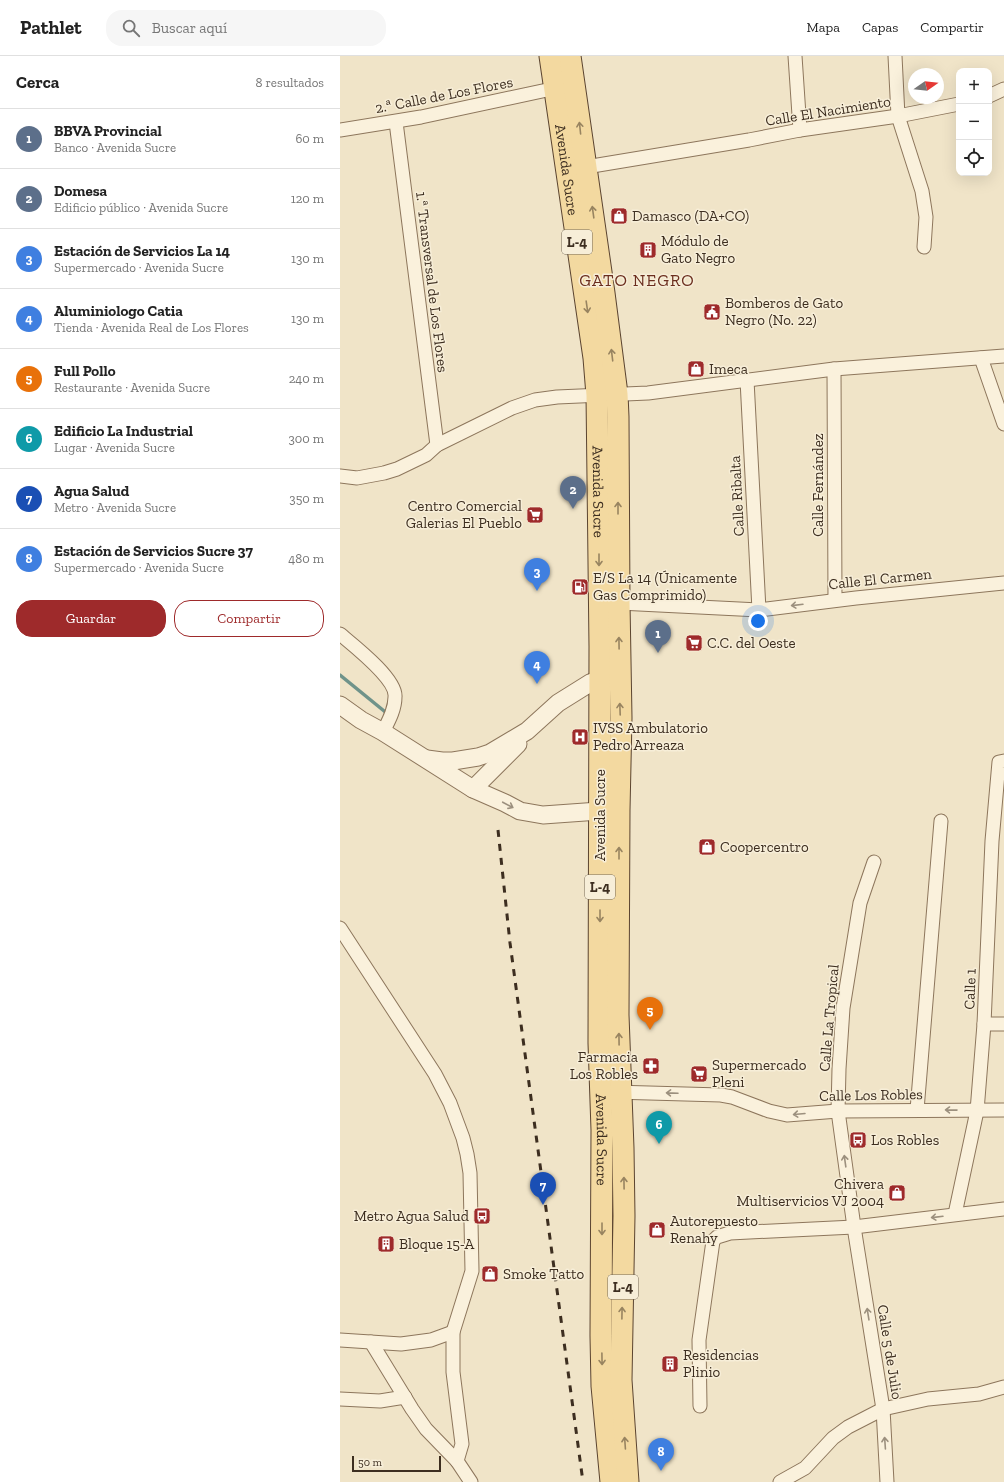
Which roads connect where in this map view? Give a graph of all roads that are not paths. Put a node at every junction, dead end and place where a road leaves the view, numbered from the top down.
1 (550, 56) edge
2 (570, 56) edge
3 (794, 56) edge
4 (895, 56) edge
5 (575, 85) junction
6 (554, 88) junction
7 (1004, 89) edge
8 (992, 95) edge
9 (956, 105) edge
10 (898, 116) junction
11 (396, 122) junction
12 (340, 130) edge
13 (800, 130) junction
14 (586, 166) junction
15 (924, 247) dead end
16 (1004, 356) edge
17 (981, 358) junction
18 (834, 369) junction
19 (747, 380) junction
20 (607, 395) junction
21 (1004, 424) edge
22 (437, 445) junction
23 (340, 476) edge
24 (1004, 582) edge
25 (835, 600) junction
26 (618, 603) junction
27 (759, 610) junction
28 (340, 634) edge
29 (610, 682) junction
30 (340, 705) edge
31 (527, 731) junction
32 (383, 732) junction
33 (478, 757) junction
34 (424, 758) junction
35 (1002, 762) edge
36 (467, 786) junction
37 (599, 811) junction
38 (941, 821) dead end
39 (999, 823) edge
40 (874, 862) dead end
41 (340, 928) edge
42 (984, 1024) junction
43 (1004, 1024) edge
44 (611, 1092) junction
45 (838, 1110) junction
46 (917, 1110) junction
47 (977, 1110) junction
48 (1004, 1110) edge
49 (1004, 1209) edge
50 (955, 1214) junction
51 (854, 1227) junction
52 (453, 1332) junction
53 (340, 1340) edge
54 (371, 1342) junction
55 (1004, 1387) edge
56 (405, 1397) junction
57 (340, 1399) edge
58 (700, 1406) dead end
59 (882, 1410) junction
60 (457, 1461) junction
61 (471, 1482) edge
62 (611, 1482) edge
63 (628, 1482) edge
64 (780, 1482) edge
65 (887, 1482) edge

1 - 6 main road, Avenida Sucre / L-4
2 - 5 main road, Avenida Sucre / L-4
3 - 13 street
4 - 10 street
5 - 6 street, 2.ª Calle de Los Flores
14 -> 5 main road, Avenida Sucre / L-4
6 - 11 street, 2.ª Calle de Los Flores
6 -> 20 main road, Avenida Sucre / L-4
7 - 8 street
9 - 10 street, Calle El Nacimiento
10 - 13 street, Calle El Nacimiento
10 - 15 street
11 - 12 street, 2.ª Calle de Los Flores
11 - 22 street, 1.ª Transversal de Los Flores
13 - 14 street, Calle El Nacimiento
20 -> 14 main road, Avenida Sucre / L-4
16 - 17 street
17 - 18 street
17 - 21 street
18 - 19 street
18 - 25 street, Calle Fernández
19 - 20 street
19 - 27 street, Calle Ribalta
20 - 22 street
26 -> 20 main road, Avenida Sucre / L-4
20 -> 29 main road, Avenida Sucre / L-4
22 - 23 street
24 - 25 street, Calle El Carmen
25 -> 27 street, Calle El Carmen
26 - 27 street, Calle El Carmen
29 -> 26 main road, Avenida Sucre / L-4
28 - 32 street
29 - 31 street
29 - 37 main road, Avenida Sucre / L-4
44 -> 29 main road, Avenida Sucre / L-4
30 - 32 street
31 - 33 street
31 - 36 street
32 - 34 street
33 - 34 street
33 - 36 street
34 - 36 street
35 - 39 street, Calle 1
36 -> 37 street
37 -> 44 main road, Avenida Sucre / L-4
38 - 46 street
39 - 42 street, Calle 1
40 - 45 street, Calle La Tropical
41 - 52 street
42 - 43 street
42 - 47 street, Calle 1
45 -> 44 street, Calle Los Robles
44 -> 62 main road, Avenida Sucre / L-4
63 -> 44 main road, Avenida Sucre / L-4
45 - 46 street, Calle Los Robles
51 -> 45 street, Calle La Tropical
47 -> 46 street, Calle Los Robles
47 - 48 street, Calle Los Robles
47 - 50 street, Calle 1
49 - 50 street
50 -> 51 street
51 - 58 street
59 -> 51 street, Calle 5 de Julio
52 - 54 street
52 - 60 street
53 - 54 street
54 - 56 street
55 - 59 street
56 - 57 street
56 - 60 street
59 - 64 street
65 -> 59 street, Calle 5 de Julio
60 - 61 street

